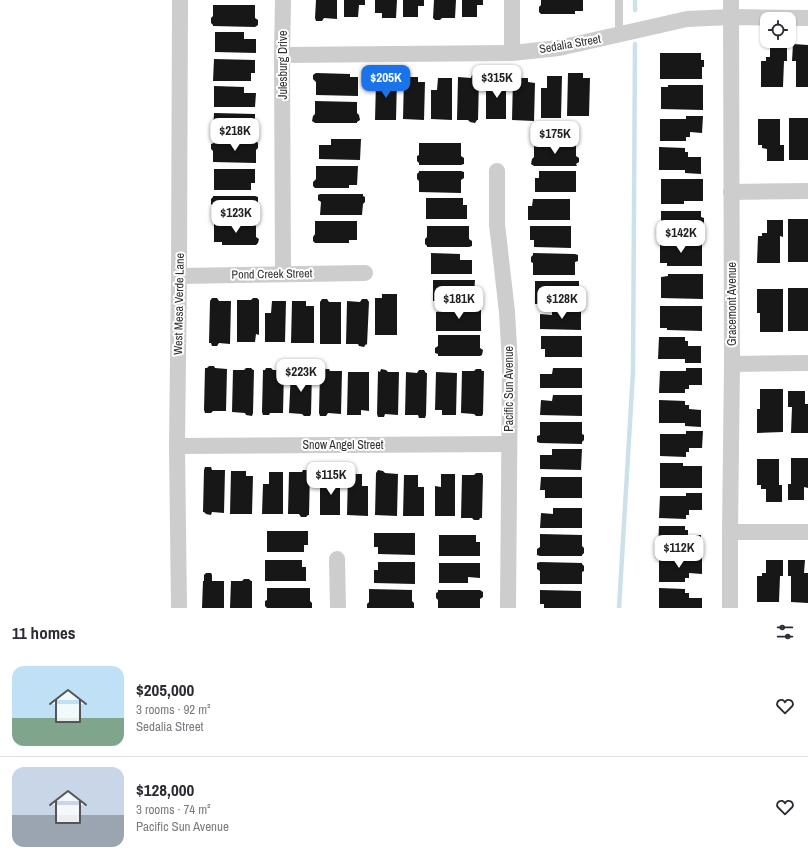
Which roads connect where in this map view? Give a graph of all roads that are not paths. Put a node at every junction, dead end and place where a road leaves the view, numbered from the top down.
1 (180, 0) edge
2 (283, 0) edge
3 (512, 0) edge
4 (619, 0) edge
5 (731, 0) edge
6 (731, 17) junction
7 (808, 18) edge
8 (619, 35) junction
9 (512, 53) junction
10 (282, 55) junction
11 (497, 171) dead end
12 (808, 191) edge
13 (731, 192) junction
14 (365, 273) dead end
15 (283, 274) junction
16 (179, 276) junction
17 (808, 363) edge
18 (732, 364) junction
19 (509, 444) junction
20 (177, 446) junction
21 (730, 532) junction
22 (808, 532) edge
23 (338, 559) dead end
24 (179, 608) edge
25 (338, 608) edge
26 (508, 608) edge
27 (730, 608) edge

1 - 16 street, West Mesa Verde Lane
2 - 10 street, Julesburg Drive
3 - 9 street
4 - 8 lane
5 - 6 street, Gracemont Avenue
6 - 7 street, Sedalia Street
6 - 8 street, Sedalia Street
6 - 13 street, Gracemont Avenue
8 - 9 street, Sedalia Street
9 - 10 street, Sedalia Street
10 - 15 street, Julesburg Drive
11 - 19 street, Pacific Sun Avenue
12 - 13 street
13 - 18 street, Gracemont Avenue
14 - 15 street, Pond Creek Street
15 - 16 street, Pond Creek Street
16 - 20 street, West Mesa Verde Lane
17 - 18 street
18 - 21 street, Gracemont Avenue
19 - 20 street, Snow Angel Street
19 - 26 street, Pacific Sun Avenue
20 - 24 street, West Mesa Verde Lane
21 - 22 street
21 - 27 street, Gracemont Avenue
23 - 25 street

